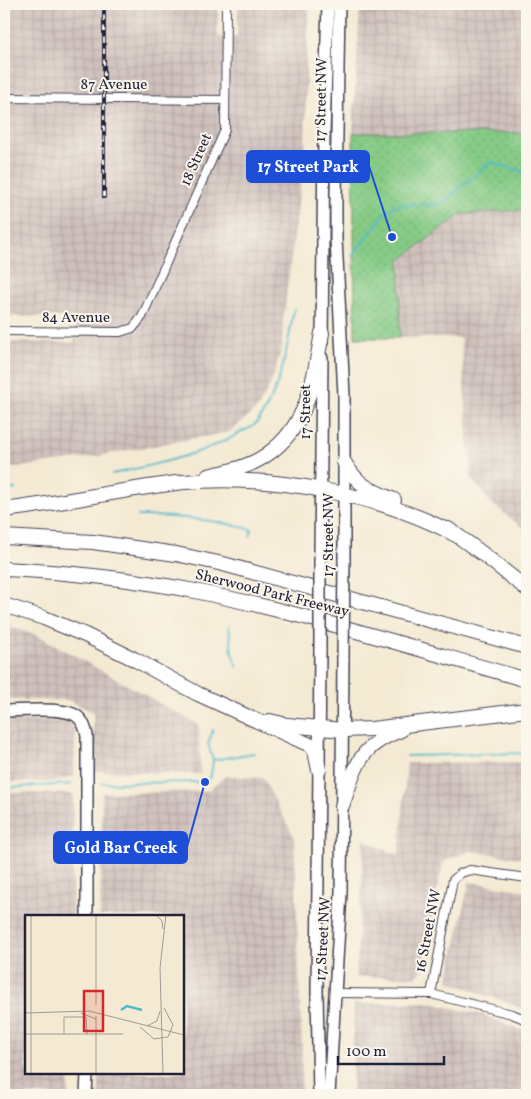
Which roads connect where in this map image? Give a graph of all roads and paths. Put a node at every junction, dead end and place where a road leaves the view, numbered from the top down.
1 (226, 4) edge
2 (328, 4) edge
3 (339, 4) edge
4 (4, 98) edge
5 (224, 100) junction
6 (142, 317) joint
7 (4, 332) edge
8 (322, 333) junction
9 (344, 462) junction
10 (184, 482) junction
11 (321, 491) junction
12 (344, 494) junction
13 (4, 510) edge
14 (454, 534) junction
15 (4, 537) edge
16 (4, 569) edge
17 (527, 589) edge
18 (4, 605) edge
19 (527, 647) edge
20 (527, 680) edge
21 (527, 710) edge
22 (4, 711) edge
23 (242, 714) junction
24 (440, 720) junction
25 (319, 726) junction
26 (343, 730) junction
27 (320, 770) junction
28 (342, 806) junction
29 (527, 878) edge
30 (87, 915) edge
31 (336, 993) junction
32 (431, 994) junction
33 (527, 1020) edge
34 (86, 1074) edge
35 (86, 1095) edge
36 (319, 1095) edge
37 (329, 1095) edge

1 - 5 street, 18 Street
2 - 8 main road, 17 Street NW
3 - 9 main road, 17 Street NW
4 - 5 street, 87 Avenue
5 - 6 street, 18 Street
6 - 7 street, 84 Avenue
8 - 10 highway
8 - 11 main road, 17 Street
9 - 12 main road, 17 Street NW
9 - 14 highway
10 - 11 highway
10 - 13 highway
11 - 12 highway
11 - 25 main road, 17 Street NW, bridge
12 - 14 highway
12 - 26 main road, 17 Street NW, bridge
14 - 17 highway
15 - 19 highway, Sherwood Park Freeway
16 - 20 highway, Sherwood Park Freeway
18 - 23 highway
21 - 24 highway
22 - 30 main road
23 - 25 highway
23 - 27 highway
24 - 26 highway
24 - 28 highway
25 - 26 highway
25 - 27 main road, 17 Street NW
26 - 28 main road, 17 Street NW
27 - 36 main road, 17 Street NW
28 - 31 main road, 17 Street NW
29 - 32 street, 16 Street NW
31 - 32 street
31 - 37 main road, 17 Street NW
32 - 33 street
34 - 35 main road

